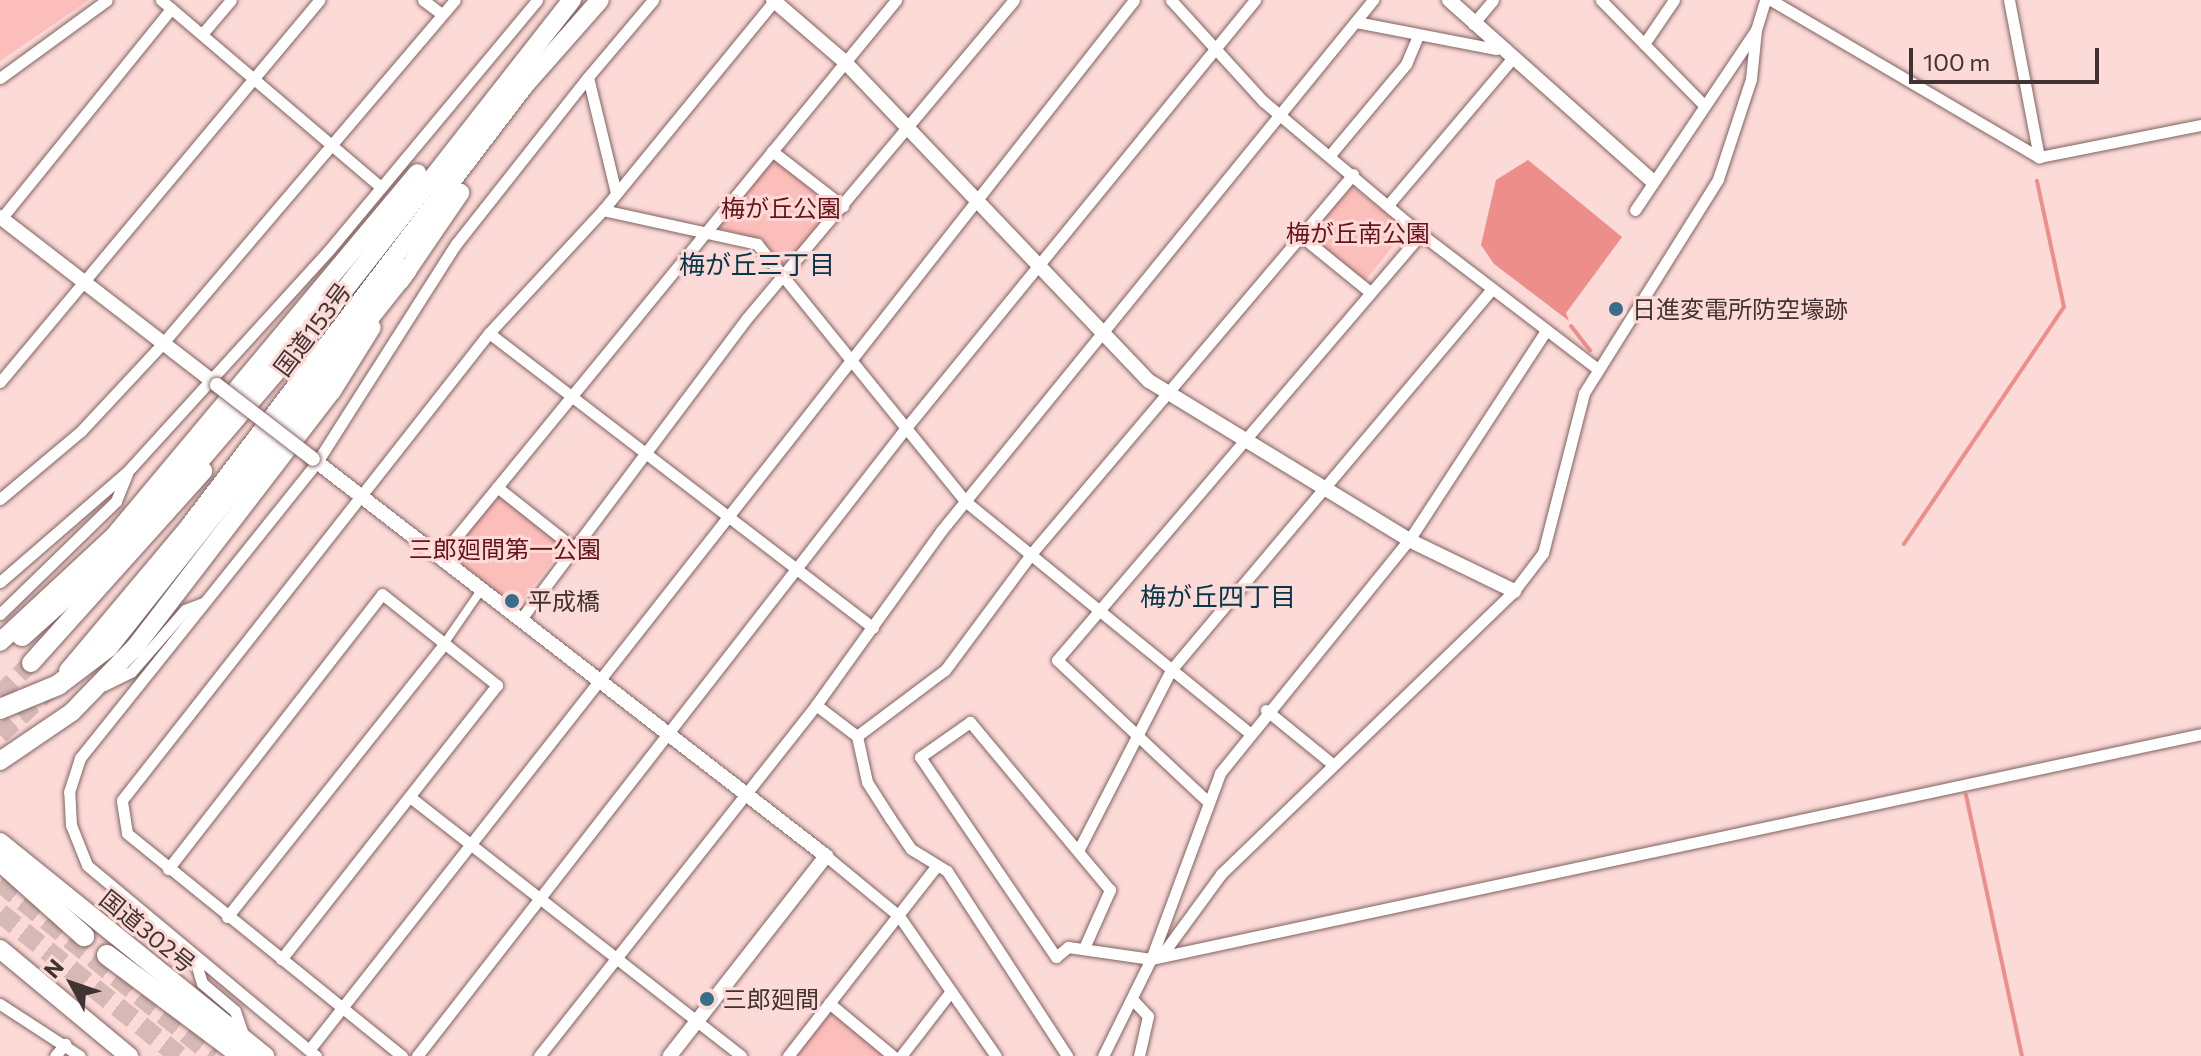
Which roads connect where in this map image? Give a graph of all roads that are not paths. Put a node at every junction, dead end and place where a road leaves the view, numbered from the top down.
1 (107, 0) edge
2 (161, 0) edge
3 (231, 0) edge
4 (319, 0) edge
5 (423, 0) edge
6 (455, 0) edge
7 (537, 0) edge
8 (572, 0) edge
9 (600, 0) edge
10 (653, 0) edge
11 (774, 0) edge
12 (896, 0) edge
13 (1014, 0) edge
14 (1134, 0) edge
15 (1171, 0) edge
16 (1255, 0) edge
17 (1373, 0) edge
18 (1449, 0) edge
19 (1493, 0) edge
20 (1601, 0) edge
21 (1674, 0) edge
22 (1765, 0) edge
23 (1771, 0) edge
24 (2009, 0) edge
25 (171, 9) junction
26 (440, 13) junction
27 (1356, 22) junction
28 (1473, 24) junction
29 (1756, 30) junction
30 (203, 33) junction
31 (1418, 36) junction
32 (1644, 44) junction
33 (1217, 45) junction
34 (1496, 49) junction
35 (1510, 61) junction
36 (845, 62) junction
37 (256, 76) junction
38 (588, 77) junction
39 (0, 78) edge
40 (1703, 104) junction
41 (1280, 112) junction
42 (470, 120) junction
43 (2201, 125) edge
44 (910, 130) junction
45 (493, 131) junction
46 (329, 144) junction
47 (772, 151) junction
48 (1330, 155) junction
49 (2039, 157) junction
50 (1353, 174) junction
51 (1652, 181) junction
52 (381, 187) junction
53 (616, 193) junction
54 (978, 199) junction
55 (1388, 205) junction
56 (843, 206) junction
57 (603, 210) junction
58 (1635, 210) dead end
59 (1, 218) edge
60 (704, 234) junction
61 (1421, 234) junction
62 (1301, 236) junction
63 (1038, 263) junction
64 (407, 270) junction
65 (782, 277) junction
66 (84, 282) junction
67 (1492, 289) junction
68 (1370, 292) junction
69 (332, 305) junction
70 (1546, 331) junction
71 (489, 333) junction
72 (1103, 333) junction
73 (163, 343) junction
74 (848, 364) junction
75 (1596, 368) junction
76 (0, 382) edge
77 (214, 382) junction
78 (1168, 393) junction
79 (571, 397) junction
80 (905, 429) junction
81 (1245, 439) junction
82 (646, 454) junction
83 (315, 461) junction
84 (127, 472) junction
85 (497, 487) junction
86 (1324, 487) junction
87 (360, 495) junction
88 (0, 499) edge
89 (965, 501) junction
90 (728, 517) junction
91 (1409, 540) junction
92 (574, 548) junction
93 (1031, 554) junction
94 (440, 557) junction
95 (798, 571) junction
96 (0, 582) edge
97 (482, 589) junction
98 (1514, 591) junction
99 (207, 601) junction
100 (1101, 612) junction
101 (0, 614) edge
102 (521, 619) junction
103 (873, 628) junction
104 (22, 636) dead end
105 (0, 642) edge
106 (444, 644) junction
107 (31, 663) tunnel mouth
108 (1171, 670) junction
109 (600, 680) junction
110 (57, 684) tunnel mouth
111 (96, 688) junction
112 (816, 705) junction
113 (0, 709) edge
114 (1266, 710) junction
115 (1247, 731) junction
116 (2201, 734) edge
117 (672, 736) junction
118 (857, 736) junction
119 (1136, 739) junction
120 (0, 761) edge
121 (1330, 762) junction
122 (747, 794) junction
123 (410, 797) junction
124 (1206, 800) junction
125 (0, 842) edge
126 (470, 845) junction
127 (1079, 849) junction
128 (826, 856) junction
129 (0, 861) edge
130 (168, 869) junction
131 (934, 869) junction
132 (541, 900) junction
133 (899, 916) junction
134 (227, 917) junction
135 (84, 936) dead end
136 (1084, 948) junction
137 (4, 950) edge
138 (1164, 952) junction
139 (105, 953) dead end
140 (194, 956) junction
141 (281, 959) junction
142 (617, 959) junction
143 (1151, 959) junction
144 (951, 991) junction
145 (1133, 1000) junction
146 (829, 1003) junction
147 (0, 1004) edge
148 (342, 1008) junction
149 (697, 1021) junction
150 (65, 1044) junction
151 (244, 1048) edge
152 (313, 1053) edge
153 (55, 1056) edge
154 (80, 1056) edge
155 (129, 1056) edge
156 (265, 1056) edge
157 (402, 1056) edge
158 (417, 1056) edge
159 (539, 1056) edge
160 (670, 1056) edge
161 (741, 1056) edge
162 (788, 1056) edge
163 (893, 1056) edge
164 (901, 1056) edge
165 (996, 1056) edge
166 (1067, 1056) edge
167 (1103, 1056) edge
168 (1139, 1056) edge

1 - 39 street
2 - 25 street
3 - 30 street
4 - 37 street
5 - 26 street
6 - 26 street
7 - 52 street
8 - 42 highway, 国道153号
9 - 45 highway, 国道153号
10 - 38 street
11 - 36 street
11 - 53 street
12 - 36 street
13 - 44 street
14 - 54 street
15 - 33 street
16 - 33 street
17 - 27 street
18 - 28 street
19 - 28 street
20 - 32 street
21 - 32 street
22 - 29 street
23 - 49 street
24 - 49 street
25 - 30 street
25 - 59 street
26 - 46 street
27 - 31 street
27 - 41 street
28 - 34 street
29 - 40 street
29 - 75 street
30 - 37 street
31 - 34 street
31 - 48 street
32 - 40 street
33 - 41 street
33 - 63 street
34 - 35 street
35 - 51 street
35 - 55 street
36 - 44 street
36 - 47 street
37 - 46 street
37 - 66 street
38 - 53 street
38 - 83 street
40 - 51 street
41 - 48 street
41 - 72 street
42 - 69 highway, 国道153号
42 - 105 highway
43 - 49 street
44 - 54 street
44 - 56 street
45 - 64 highway
45 - 110 highway, 国道153号
46 - 52 street
46 - 73 street
47 - 56 street
47 - 60 street
48 - 50 street
50 - 55 street
50 - 62 street
51 - 58 street
52 - 77 street
53 - 57 street
54 - 63 street
54 - 74 street
55 - 61 street
56 - 65 street
57 - 60 street
57 - 71 street
59 - 66 street
60 - 65 street
60 - 79 street
61 - 67 street
61 - 68 street
62 - 68 street
62 - 78 street
63 - 72 street
63 - 80 street
64 - 111 highway
64 - 113 highway
65 - 74 street
65 - 82 street
66 - 73 street
66 - 76 street
67 - 70 street
67 - 86 street
68 - 81 street
69 - 104 highway
69 - 107 highway, 国道153号
70 - 75 street
70 - 91 street
71 - 79 street
71 - 87 street
72 - 78 street
72 - 89 street
73 - 77 street
73 - 88 street
74 - 80 street
74 - 90 street
75 - 98 street
77 - 83 street, bridge
77 - 84 street
78 - 81 street
78 - 93 street
79 - 82 street
79 - 85 street
80 - 89 street
80 - 95 street
81 - 86 street
81 - 100 street
82 - 90 street
82 - 92 street
83 - 87 street
83 - 99 street
84 - 96 street
84 - 101 street
85 - 92 street
85 - 94 street
86 - 91 street
86 - 108 street
87 - 94 street
87 - 130 street
89 - 93 street
89 - 103 street
90 - 95 street
90 - 109 street
91 - 98 street
91 - 114 street
92 - 102 street
93 - 100 street
93 - 118 street
94 - 97 street
95 - 103 street
95 - 117 street
97 - 102 street
97 - 106 street
98 - 121 street
99 - 111 street
99 - 140 street
100 - 108 street
100 - 119 street
102 - 109 street
103 - 112 street
106 - 123 street
106 - 130 street
106 - 134 street
108 - 115 street
108 - 119 street
109 - 117 street
109 - 126 street
111 - 120 highway
112 - 118 street
112 - 122 street
114 - 115 street
114 - 121 street
115 - 124 street
116 - 138 street
117 - 122 street
117 - 132 street
118 - 131 street
119 - 124 street
119 - 127 street
121 - 138 street
122 - 128 street
122 - 142 street
123 - 126 street
123 - 141 street
124 - 143 street
125 - 151 highway, 国道302号
126 - 132 street
126 - 148 street
127 - 136 street
127 - 136 street
128 - 133 street
128 - 149 street
129 - 135 highway
130 - 134 street
131 - 133 street
131 - 166 street
132 - 142 street
132 - 158 street
133 - 144 street
133 - 146 street
134 - 141 street
136 - 143 street
137 - 155 highway
138 - 143 street
139 - 151 highway
140 - 151 street
140 - 152 street
141 - 148 street
142 - 149 street
142 - 159 street
143 - 145 street
144 - 164 street
144 - 165 street
145 - 167 street
145 - 168 street
146 - 162 street
146 - 163 street
147 - 150 street
148 - 152 street
148 - 157 street
149 - 160 street
149 - 161 street
150 - 153 street
150 - 154 street
151 - 156 highway, 国道302号

